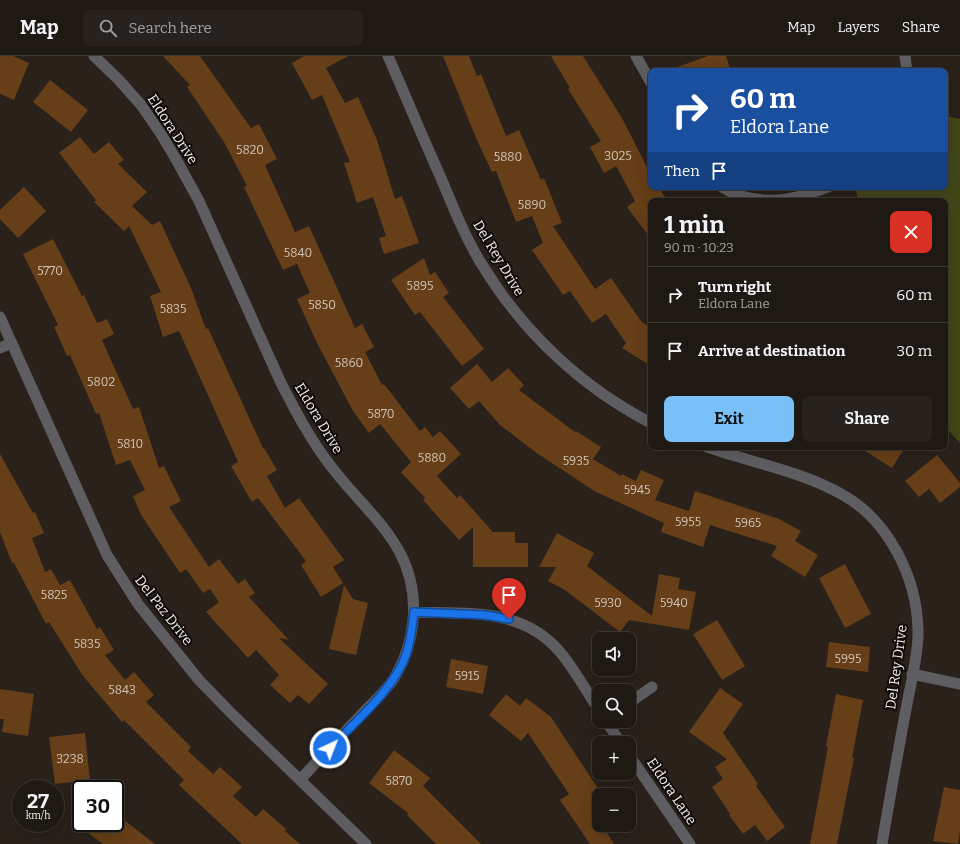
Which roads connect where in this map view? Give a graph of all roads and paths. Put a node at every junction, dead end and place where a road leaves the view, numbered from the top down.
1 (94, 56) edge
2 (388, 56) edge
3 (636, 56) edge
4 (905, 56) edge
5 (907, 68) edge
6 (648, 78) edge
7 (729, 190) edge
8 (819, 190) edge
9 (747, 198) edge
10 (796, 198) edge
11 (0, 317) edge
12 (12, 344) junction
13 (0, 348) edge
14 (648, 421) edge
15 (717, 450) edge
16 (414, 612) junction
17 (912, 674) junction
18 (960, 684) edge
19 (652, 687) dead end
20 (636, 697) edge
21 (592, 700) edge
22 (636, 765) edge
23 (300, 780) junction
24 (366, 844) edge
25 (690, 844) edge
26 (882, 844) edge

1 - 16 street, Eldora Drive
2 - 14 street, Del Rey Drive
3 - 6 street
4 - 5 street
7 - 9 street
8 - 10 street
11 - 12 street, Del Paz Drive
12 - 13 street
12 - 23 street, Del Paz Drive
15 - 17 street, Del Rey Drive
16 - 21 street
16 - 23 street, Eldora Drive
17 - 18 street
17 - 26 street, Del Rey Drive
19 - 20 street
22 - 25 street, Eldora Lane
23 - 24 street, Del Paz Drive

